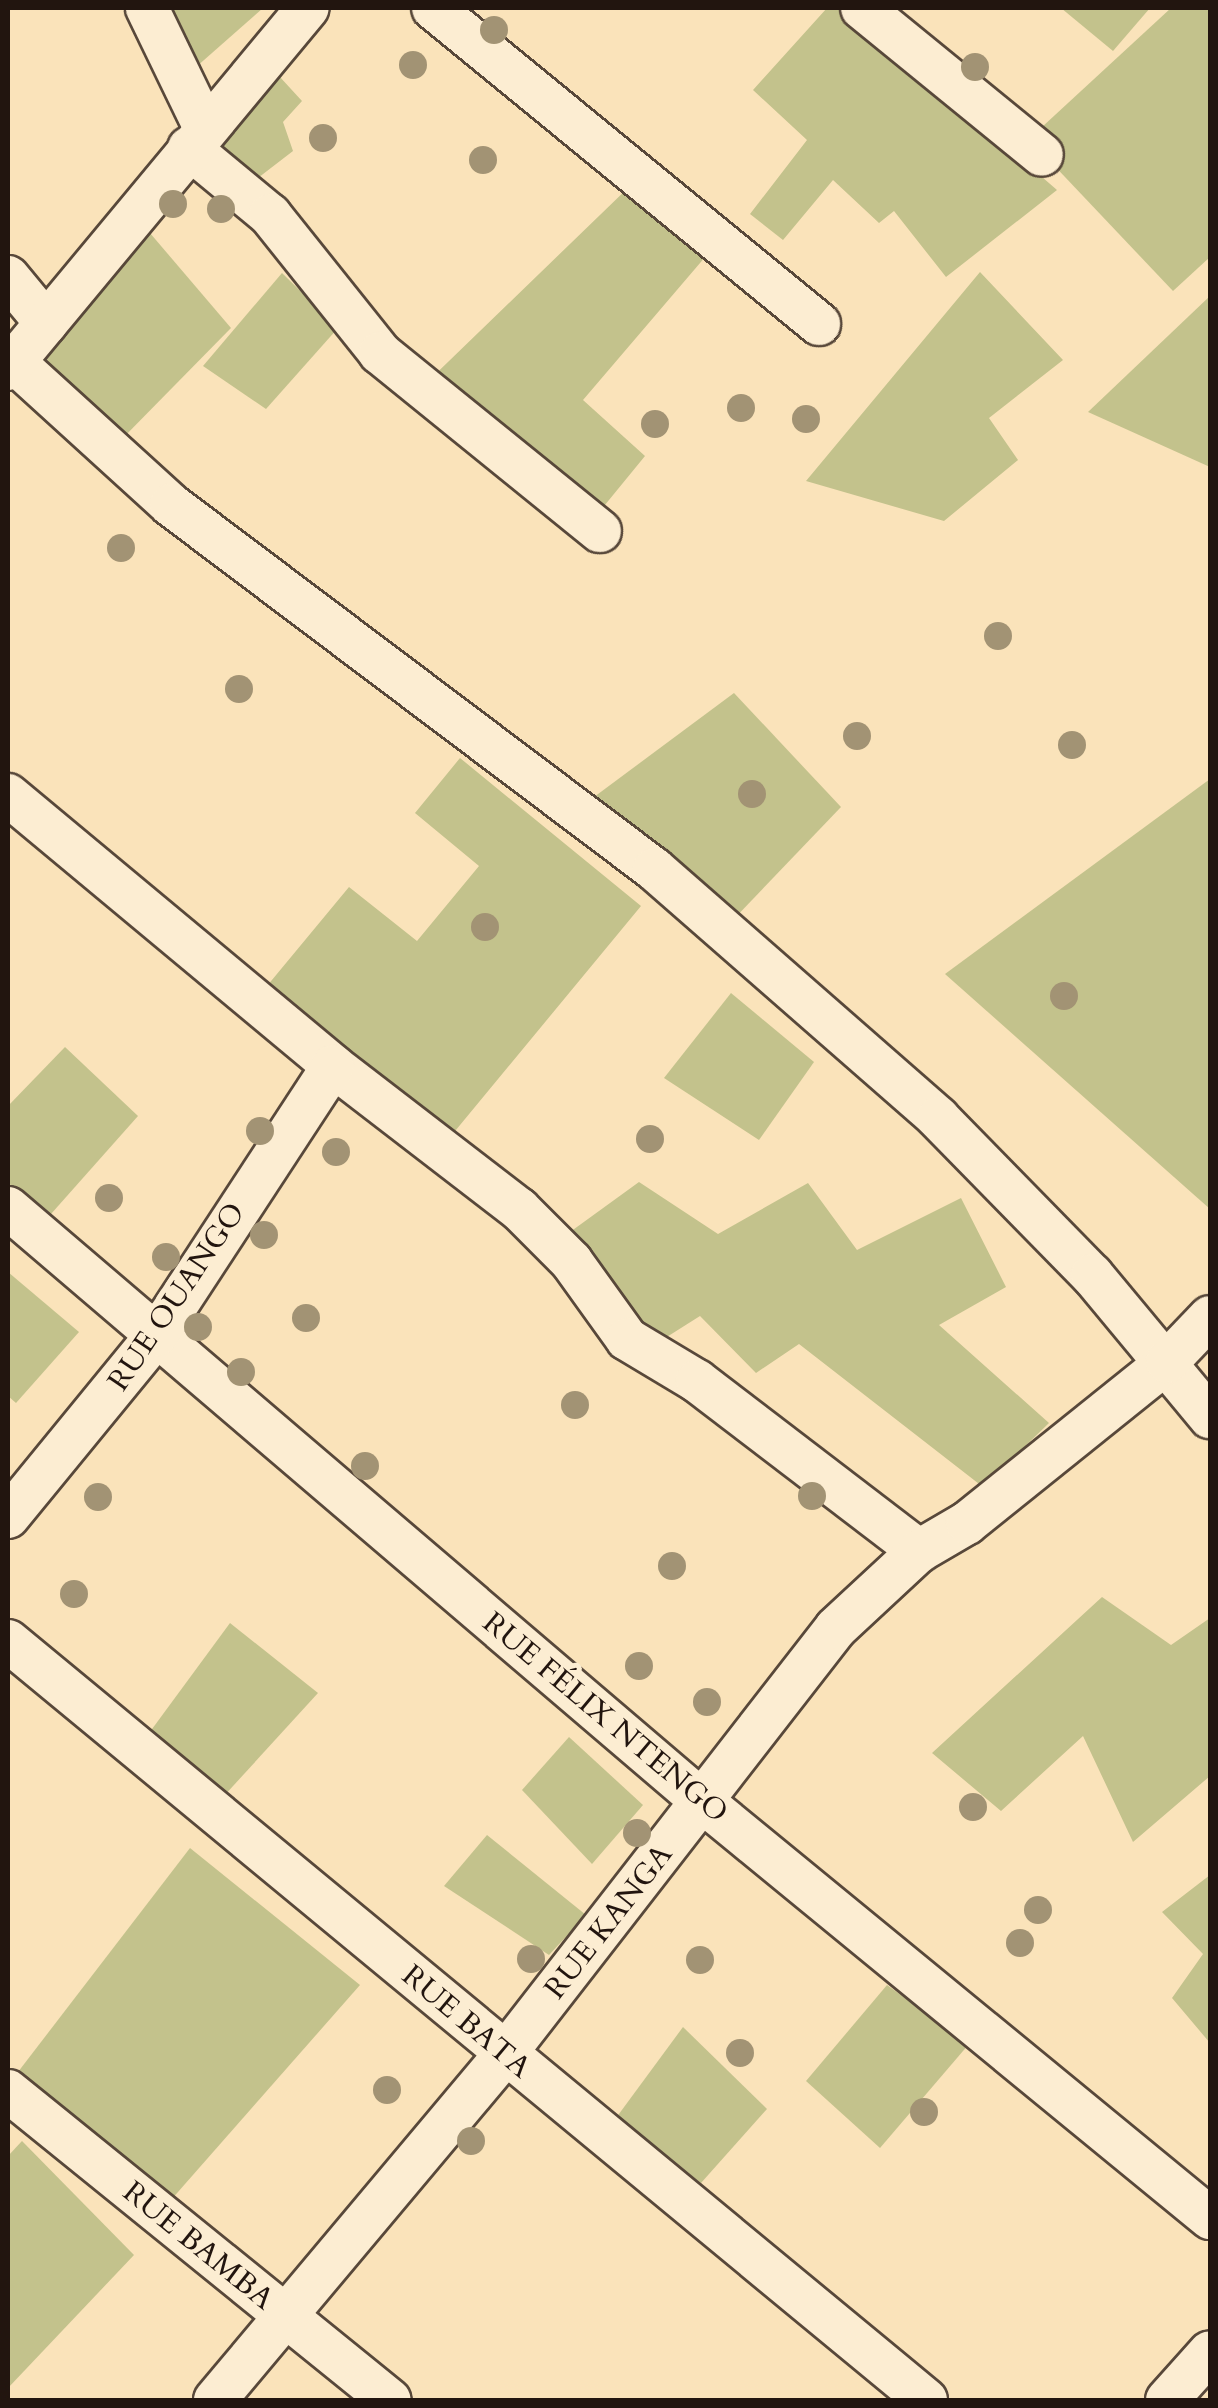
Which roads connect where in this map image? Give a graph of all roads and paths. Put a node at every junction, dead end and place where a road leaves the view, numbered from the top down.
1 (147, 8) edge
2 (308, 8) edge
3 (433, 8) edge
4 (862, 8) edge
5 (197, 138) junction
6 (1042, 155) dead end
7 (8, 277) edge
8 (46, 323) junction
9 (818, 324) dead end
10 (11, 366) edge
11 (600, 531) dead end
12 (8, 795) edge
13 (333, 1066) junction
14 (8, 1208) edge
15 (1210, 1316) edge
16 (157, 1335) junction
17 (1167, 1362) junction
18 (1210, 1417) edge
19 (8, 1518) edge
20 (919, 1551) junction
21 (8, 1641) edge
22 (703, 1802) junction
23 (504, 2054) junction
24 (8, 2091) edge
25 (1210, 2218) edge
26 (285, 2316) junction
27 (1210, 2352) edge
28 (215, 2400) edge
29 (389, 2400) edge
30 (926, 2400) edge
31 (1167, 2400) edge

1 - 5 street
2 - 5 street
3 - 9 street
4 - 6 street
5 - 8 street
5 - 11 street
7 - 8 street
8 - 10 street
10 - 17 street
12 - 13 street
13 - 16 street, RUE OUANGO
13 - 20 street
14 - 16 street, RUE FÉLIX NTENGO
15 - 17 street, RUE KANGA
16 - 19 street, RUE OUANGO
16 - 22 street, RUE FÉLIX NTENGO
17 - 18 street
17 - 20 street, RUE KANGA
20 - 22 street, RUE KANGA
21 - 23 street, RUE BATA
22 - 23 street, RUE KANGA
22 - 25 street, RUE FÉLIX NTENGO
23 - 26 street, RUE KANGA
23 - 30 street, RUE BATA
24 - 26 street, RUE BAMBA
26 - 28 street, RUE KANGA
26 - 29 street, RUE BAMBA
27 - 31 street

